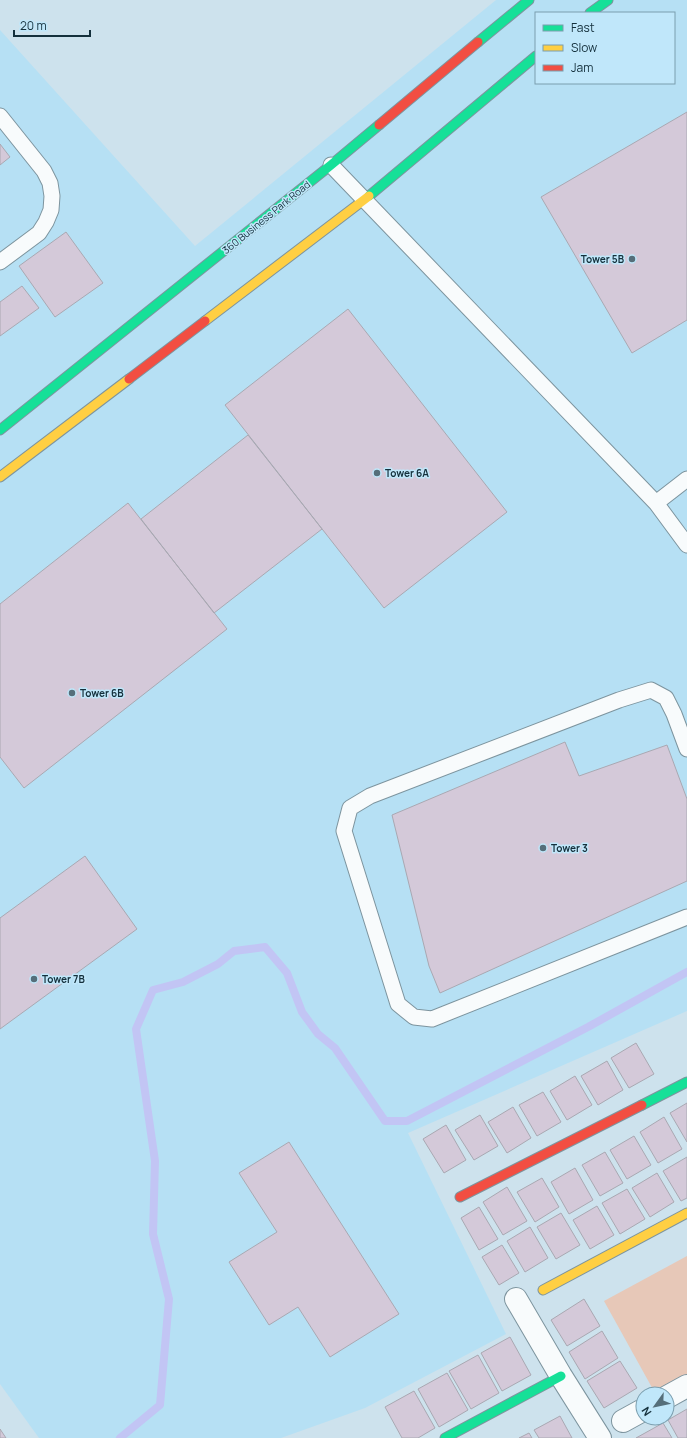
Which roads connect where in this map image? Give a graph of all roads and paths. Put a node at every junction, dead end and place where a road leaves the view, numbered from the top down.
1 (529, 0) edge
2 (608, 0) edge
3 (591, 12) edge
4 (535, 57) edge
5 (0, 116) edge
6 (331, 165) junction
7 (364, 200) junction
8 (0, 262) edge
9 (0, 430) edge
10 (0, 477) edge
11 (687, 479) edge
12 (656, 503) junction
13 (687, 545) edge
14 (687, 749) edge
15 (687, 917) edge
16 (687, 1082) edge
17 (460, 1197) dead end
18 (687, 1214) edge
19 (543, 1290) dead end
20 (516, 1299) dead end
21 (561, 1376) junction
22 (687, 1386) edge
23 (675, 1393) edge
24 (635, 1414) edge
25 (623, 1421) dead end
26 (445, 1438) edge
27 (600, 1438) edge

1 - 6 main road, 360 Business Park Road
2 - 3 main road
4 - 7 main road
5 - 8 lane
6 - 7 lane
6 - 9 main road, 360 Business Park Road
7 - 10 main road
7 - 12 lane
11 - 12 lane
12 - 13 lane
14 - 15 lane
16 - 17 main road
18 - 19 main road
20 - 21 street
21 - 26 main road
21 - 27 street
22 - 23 street
24 - 25 street

